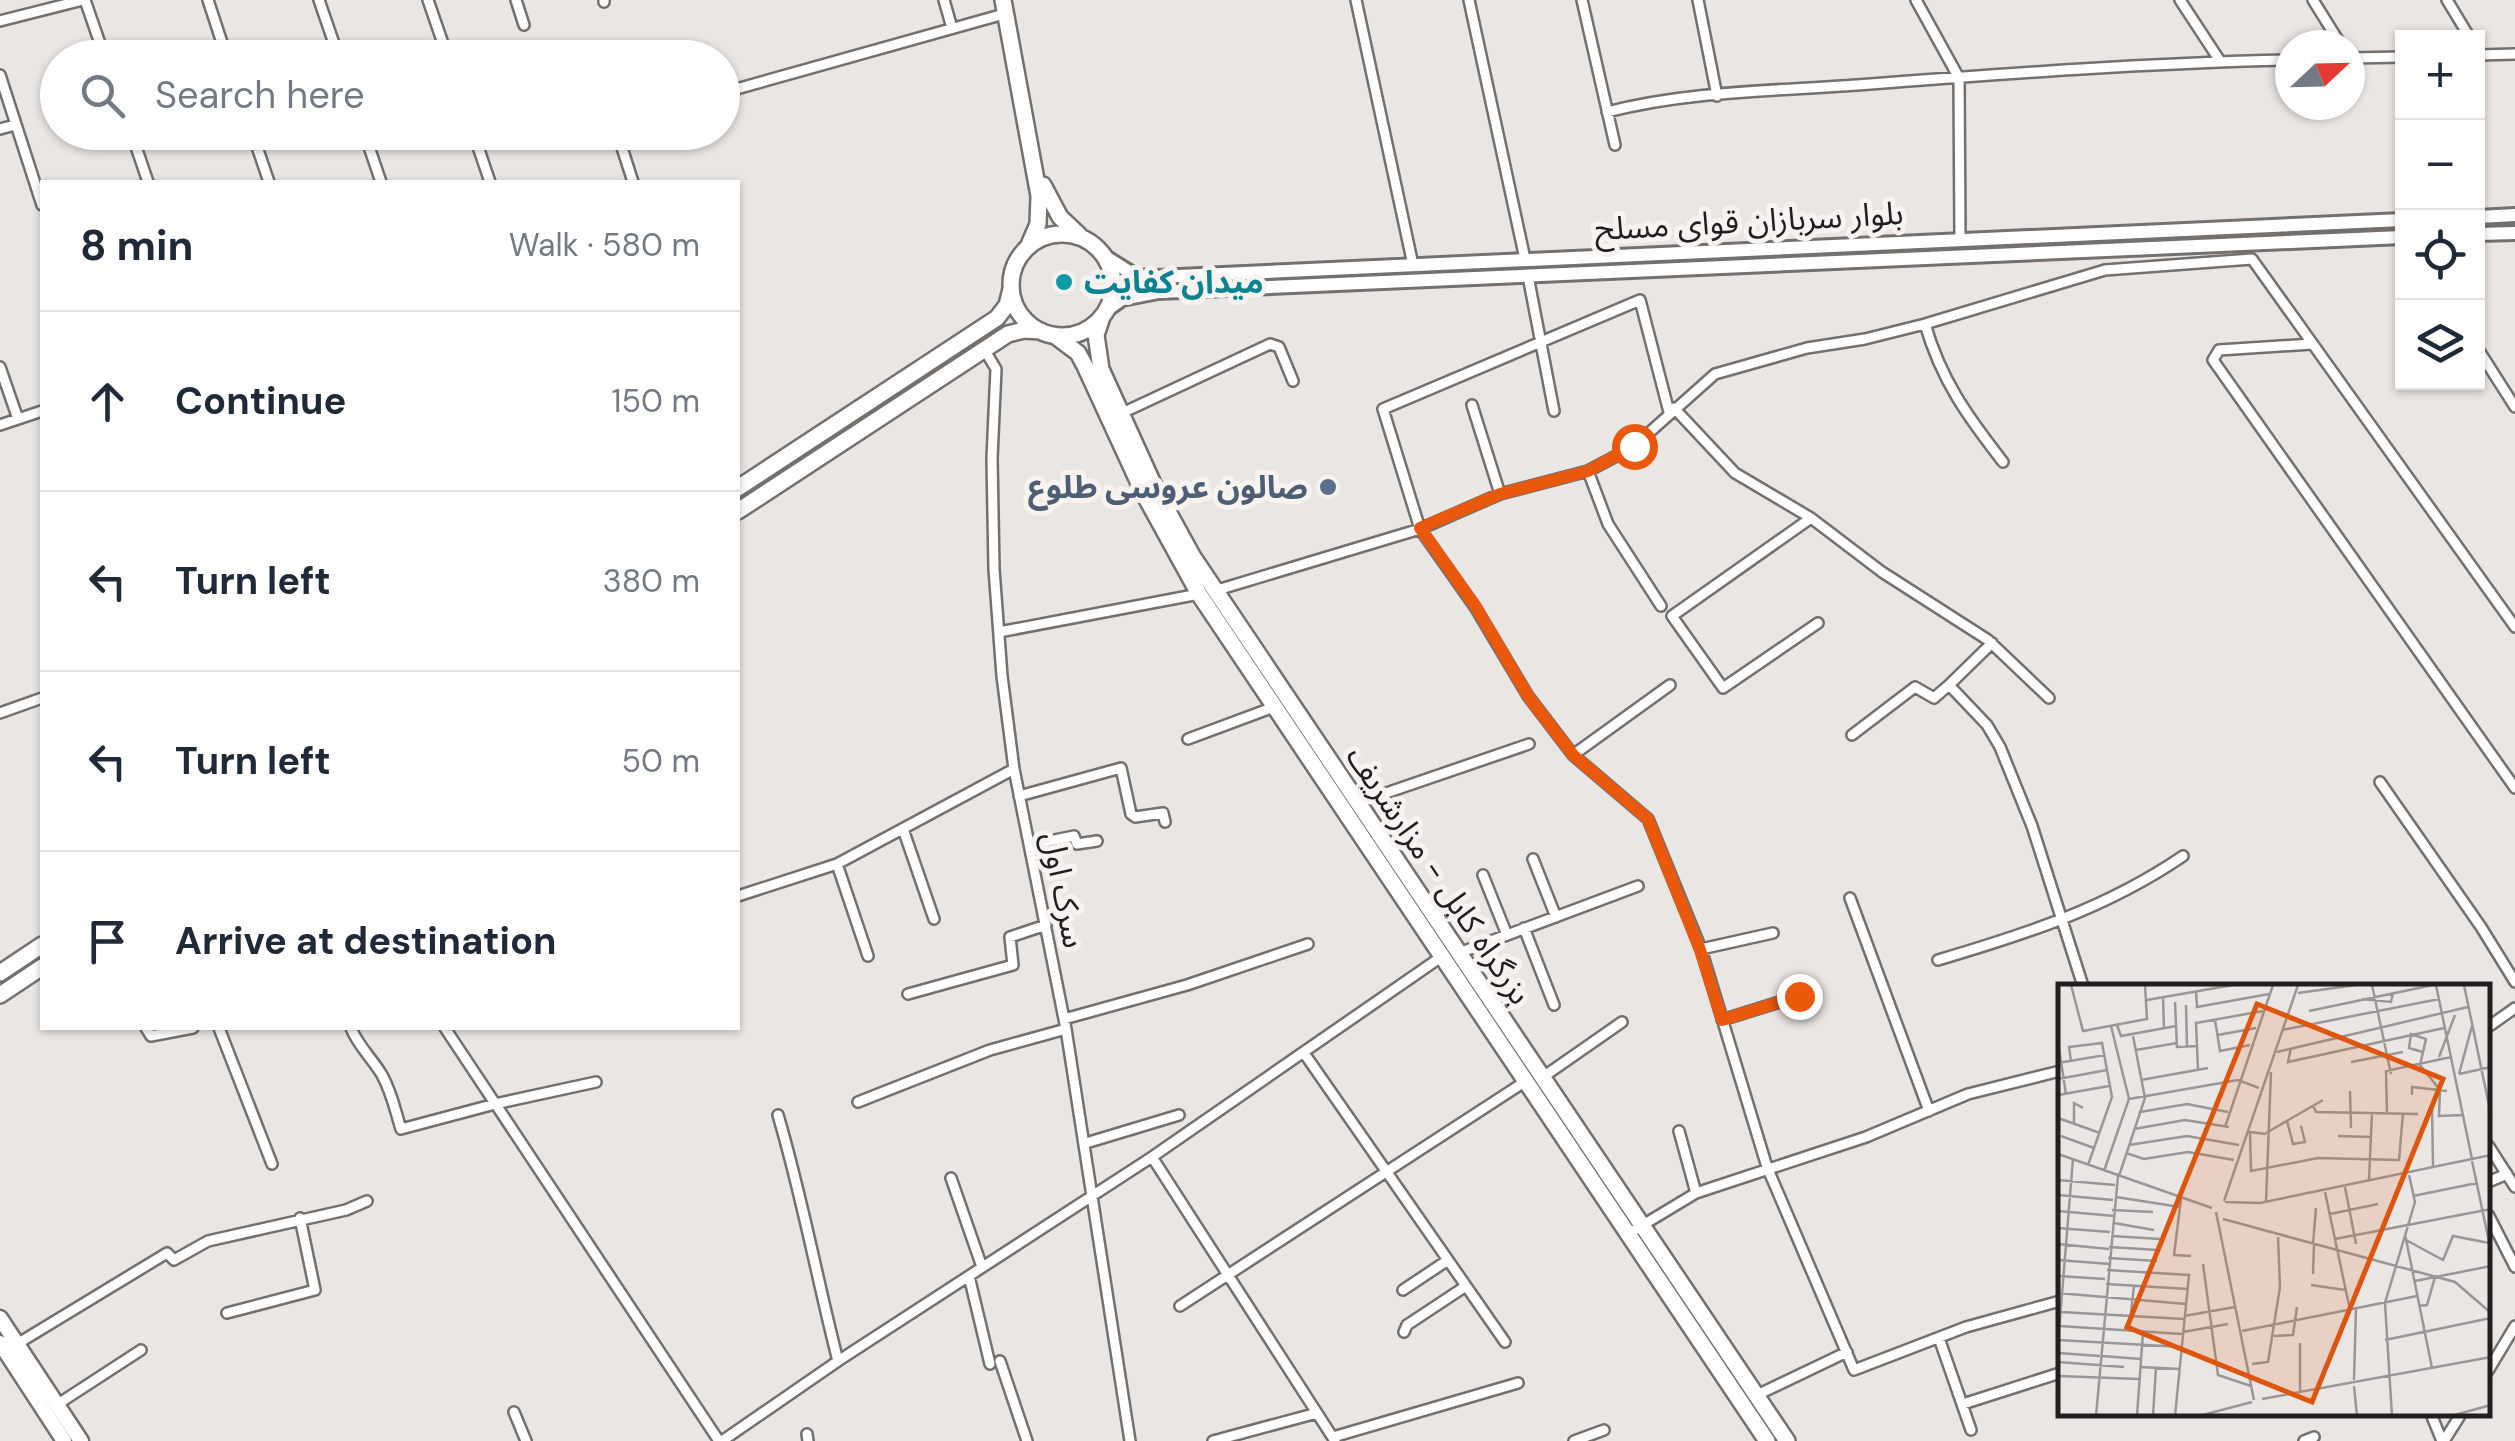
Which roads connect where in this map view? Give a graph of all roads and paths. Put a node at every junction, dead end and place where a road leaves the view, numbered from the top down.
1 (84, 0) edge
2 (208, 0) edge
3 (319, 0) edge
4 (428, 0) edge
5 (516, 0) edge
6 (944, 0) edge
7 (1356, 0) edge
8 (1469, 0) edge
9 (1582, 0) edge
10 (1698, 0) edge
11 (1916, 0) edge
12 (2180, 0) edge
13 (2312, 0) edge
14 (2447, 0) edge
15 (1004, 7) edge
16 (0, 21) edge
17 (524, 25) dead end
18 (952, 28) junction
19 (2331, 30) edge
20 (2465, 30) edge
21 (98, 40) edge
22 (221, 40) edge
23 (332, 40) edge
24 (442, 40) edge
25 (2485, 53) edge
26 (2515, 54) edge
27 (2395, 57) edge
28 (2365, 58) edge
29 (2275, 60) edge
30 (2220, 62) junction
31 (0, 75) edge
32 (1959, 78) junction
33 (740, 88) edge
34 (1717, 96) junction
35 (1608, 112) junction
36 (16, 125) junction
37 (0, 129) edge
38 (1615, 145) dead end
39 (137, 150) edge
40 (258, 150) edge
41 (370, 150) edge
42 (479, 150) edge
43 (623, 150) edge
44 (1036, 168) junction
45 (147, 180) edge
46 (267, 180) edge
47 (380, 180) edge
48 (489, 180) edge
49 (632, 180) edge
50 (40, 198) edge
51 (2515, 215) edge
52 (2485, 217) edge
53 (2395, 220) edge
54 (2515, 232) edge
55 (2485, 234) edge
56 (1081, 237) junction
57 (2395, 238) edge
58 (1960, 239) junction
59 (1029, 246) junction
60 (1104, 256) junction
61 (1525, 259) junction
62 (1413, 265) junction
63 (1528, 276) junction
64 (1011, 289) junction
65 (1104, 314) junction
66 (1925, 324) junction
67 (1048, 333) junction
68 (1542, 342) junction
69 (2312, 344) junction
70 (984, 349) junction
71 (2485, 361) edge
72 (0, 367) edge
73 (1293, 381) dead end
74 (1472, 406) dead end
75 (2515, 406) edge
76 (1671, 410) junction
77 (1554, 411) dead end
78 (40, 412) edge
79 (1119, 414) junction
80 (18, 419) junction
81 (0, 425) edge
82 (2003, 462) dead end
83 (1588, 471) junction
84 (740, 487) edge
85 (1500, 494) junction
86 (740, 510) edge
87 (1811, 518) junction
88 (1420, 528) junction
89 (1207, 592) junction
90 (1661, 606) dead end
91 (1818, 623) dead end
92 (2515, 626) edge
93 (999, 632) junction
94 (1992, 643) junction
95 (1670, 685) dead end
96 (1949, 685) junction
97 (2049, 698) dead end
98 (40, 699) edge
99 (1274, 707) junction
100 (0, 713) edge
101 (1852, 735) dead end
102 (1188, 739) dead end
103 (1529, 744) dead end
104 (1573, 755) junction
105 (1014, 769) junction
106 (2380, 782) dead end
107 (2515, 788) edge
108 (1020, 796) junction
109 (1357, 803) junction
110 (1165, 822) dead end
111 (903, 829) junction
112 (1097, 841) dead end
113 (1030, 846) junction
114 (2183, 856) dead end
115 (1533, 858) dead end
116 (836, 864) junction
117 (1483, 875) dead end
118 (1638, 886) dead end
119 (740, 895) edge
120 (1850, 898) dead end
121 (1556, 917) junction
122 (934, 920) dead end
123 (2062, 922) junction
124 (1046, 926) junction
125 (1524, 928) junction
126 (1773, 933) dead end
127 (1508, 935) junction
128 (1308, 944) dead end
129 (40, 946) edge
130 (1700, 950) junction
131 (1459, 953) junction
132 (868, 956) dead end
133 (1442, 957) junction
134 (1938, 960) dead end
135 (40, 968) edge
136 (0, 973) edge
137 (2515, 982) edge
138 (2082, 984) edge
139 (908, 994) dead end
140 (0, 995) edge
141 (1799, 996) dead end
142 (1554, 1005) dead end
143 (2515, 1008) edge
144 (1722, 1020) junction
145 (1622, 1022) dead end
146 (1065, 1024) junction
147 (2490, 1026) edge
148 (147, 1030) edge
149 (182, 1030) edge
150 (220, 1030) edge
151 (352, 1030) edge
152 (446, 1030) edge
153 (1304, 1053) junction
154 (2058, 1072) edge
155 (1543, 1077) junction
156 (596, 1082) dead end
157 (1526, 1082) junction
158 (858, 1102) dead end
159 (495, 1104) junction
160 (1930, 1110) junction
161 (778, 1115) dead end
162 (1179, 1115) dead end
163 (1679, 1132) dead end
164 (1086, 1143) junction
165 (2490, 1148) edge
166 (1152, 1157) junction
167 (272, 1164) dead end
168 (1767, 1167) junction
169 (1387, 1171) junction
170 (2506, 1174) junction
171 (951, 1178) dead end
172 (2490, 1181) edge
173 (2515, 1186) edge
174 (1094, 1192) junction
175 (1696, 1193) junction
176 (367, 1201) dead end
177 (300, 1218) junction
178 (2490, 1218) edge
179 (1635, 1229) junction
180 (1448, 1260) junction
181 (2515, 1267) edge
182 (982, 1268) junction
183 (1227, 1274) junction
184 (969, 1276) junction
185 (1466, 1286) junction
186 (1403, 1290) dead end
187 (2058, 1302) edge
188 (1180, 1306) dead end
189 (227, 1313) dead end
190 (0, 1318) edge
191 (2515, 1326) edge
192 (1404, 1332) dead end
193 (1938, 1338) junction
194 (1504, 1342) dead end
195 (5, 1347) edge
196 (141, 1350) dead end
197 (1847, 1352) junction
198 (838, 1361) junction
199 (2490, 1368) edge
200 (2058, 1374) edge
201 (1518, 1383) dead end
202 (1756, 1395) junction
203 (58, 1404) junction
204 (1963, 1404) junction
205 (514, 1412) dead end
206 (1317, 1413) junction
207 (2433, 1416) edge
208 (2460, 1416) edge
209 (1604, 1430) dead end
210 (1971, 1430) dead end
211 (1334, 1439) edge
212 (64, 1441) edge
213 (81, 1441) edge
214 (526, 1441) edge
215 (721, 1441) edge
216 (1027, 1441) edge
217 (1130, 1441) edge
218 (1213, 1441) edge
219 (1574, 1441) edge
220 (1767, 1441) edge
221 (1787, 1441) edge
222 (2443, 1441) edge

1 - 16 street
1 - 21 street
2 - 22 street
3 - 23 street
4 - 24 street
5 - 17 street
6 - 18 street
7 - 62 street
8 - 61 street
9 - 35 street
10 - 34 street
11 - 32 street
12 - 30 street
13 - 19 street
14 - 20 street
15 - 18 street
15 - 44 highway
18 - 33 street
25 - 26 street
27 - 28 street
29 - 30 street
30 - 32 street
31 - 36 street
32 - 34 street
32 - 58 street
34 - 35 street
35 - 38 street
36 - 37 street
36 - 50 street
39 - 45 street
40 - 46 street
41 - 47 street
42 - 48 street
43 - 49 street
44 - 56 highway
44 - 59 highway
51 - 52 main road
53 - 58 main road, بلوار سربازان قوای مسلح
54 - 55 main road
56 - 59 highway
56 - 60 highway
57 - 63 main road, بلوار سربازان قوای مسلح
58 - 61 main road, بلوار سربازان قوای مسلح
59 - 64 highway
60 - 62 main road, بلوار سربازان قوای مسلح
60 - 65 highway
61 - 62 main road, بلوار سربازان قوای مسلح
63 - 65 main road, بلوار سربازان قوای مسلح
63 - 68 street
64 - 67 highway
64 - 84 highway
65 - 67 highway
65 - 79 highway, بزرگراه کابل - مزارشریف
66 - 69 street
66 - 76 street
66 - 82 street
67 - 70 highway
67 - 89 highway, بزرگراه کابل - مزارشریف
68 - 76 street
68 - 77 street
68 - 88 street
69 - 92 street
69 - 107 street
70 - 86 highway
70 - 93 street, سرک اول
71 - 75 street
72 - 80 street
73 - 79 street
74 - 85 street
76 - 83 street
76 - 87 street
78 - 80 street
79 - 89 highway, بزرگراه کابل - مزارشریف
80 - 81 street
83 - 85 street
83 - 90 street
85 - 88 street
87 - 91 street
87 - 94 street
88 - 89 street
88 - 104 street
89 - 93 street
89 - 99 highway, بزرگراه کابل - مزارشریف
89 - 109 highway, بزرگراه کابل - مزارشریف
93 - 105 street, سرک اول
94 - 96 street
94 - 97 street
95 - 104 street
96 - 101 street
96 - 123 street
98 - 100 street
99 - 102 street
99 - 133 highway, بزرگراه کابل - مزارشریف
103 - 109 street
104 - 130 street
105 - 108 street, سرک اول
105 - 111 street
106 - 137 street
108 - 110 street
108 - 113 street, سرک اول
109 - 131 highway, بزرگراه کابل - مزارشریف
111 - 116 street
111 - 122 street
112 - 113 street
113 - 124 street, سرک اول
114 - 123 street
115 - 121 street
116 - 119 street
116 - 132 street
117 - 127 street
118 - 121 street
120 - 160 street
121 - 125 street
123 - 134 street
123 - 138 street
124 - 139 street
124 - 146 street, سرک اول
125 - 127 street
125 - 142 street
126 - 130 street
127 - 131 street
128 - 146 street
129 - 136 highway
130 - 144 street
131 - 155 highway, بزرگراه کابل - مزارشریف
133 - 153 street
133 - 157 highway, بزرگراه کابل - مزارشریف
135 - 140 highway
141 - 144 street
143 - 147 street
144 - 168 street
145 - 155 street
146 - 158 street
146 - 164 street, سرک اول
148 - 149 street
150 - 167 street
151 - 159 street
152 - 159 street
153 - 166 street
153 - 169 street
154 - 160 street
155 - 179 highway, بزرگراه کابل - مزارشریف
156 - 159 street
157 - 169 street
157 - 179 highway, بزرگراه کابل - مزارشریف
159 - 215 street
160 - 168 street
161 - 198 street
162 - 164 street
163 - 175 street
164 - 174 street, سرک اول
165 - 170 street
166 - 174 street
166 - 183 street
168 - 175 street
168 - 197 street
169 - 180 street
169 - 183 street
170 - 172 street
170 - 173 street
171 - 182 street
174 - 182 street
174 - 217 street, سرک اول
175 - 179 street
176 - 177 street
177 - 189 street
177 - 195 street
178 - 181 street
179 - 202 highway, بزرگراه کابل - مزارشریف
179 - 220 highway, بزرگراه کابل - مزارشریف
180 - 185 street
180 - 186 street
182 - 184 street
183 - 188 street
183 - 206 street
184 - 198 street
184 - 216 street
185 - 192 street
185 - 194 street
187 - 193 street
190 - 195 main road
191 - 199 street
193 - 197 street
193 - 204 street
195 - 203 main road
195 - 212 main road
196 - 203 street
197 - 202 street
198 - 215 street
200 - 204 street
201 - 211 street
202 - 221 highway, بزرگراه کابل - مزارشریف
203 - 213 main road
204 - 210 street
205 - 214 street
206 - 211 street
206 - 218 street
207 - 222 street
208 - 222 street
209 - 219 street

